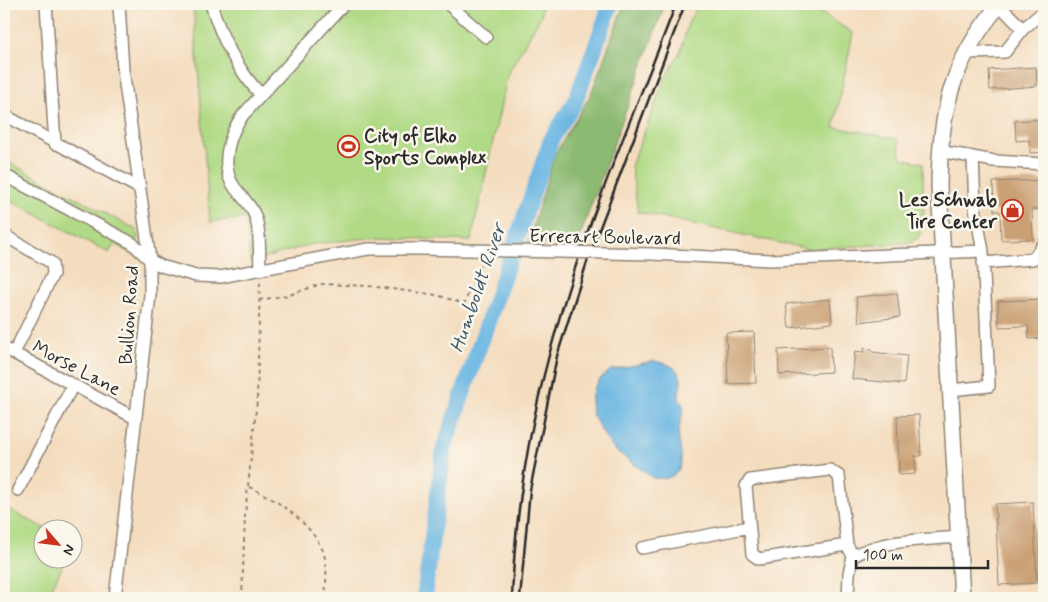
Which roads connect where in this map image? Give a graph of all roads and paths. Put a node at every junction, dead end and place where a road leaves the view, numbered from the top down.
1 (46, 4) edge
2 (119, 4) edge
3 (211, 4) edge
4 (344, 4) edge
5 (448, 4) edge
6 (1000, 4) edge
7 (1044, 11) edge
8 (1023, 29) junction
9 (486, 37) dead end
10 (967, 53) junction
11 (261, 95) junction
12 (4, 115) edge
13 (55, 144) junction
14 (939, 152) junction
15 (973, 158) junction
16 (1044, 164) edge
17 (4, 175) edge
18 (139, 188) junction
19 (4, 235) edge
20 (1044, 244) edge
21 (486, 250) junction
22 (944, 254) junction
23 (983, 257) junction
24 (150, 260) junction
25 (260, 270) junction
26 (259, 300) junction
27 (9, 351) edge
28 (73, 385) junction
29 (951, 390) junction
30 (135, 418) junction
31 (248, 486) junction
32 (18, 490) dead end
33 (749, 527) junction
34 (959, 537) junction
35 (846, 545) junction
36 (642, 548) dead end
37 (853, 556) junction
38 (114, 598) edge
39 (242, 598) edge
40 (326, 598) edge
41 (848, 598) edge
42 (962, 598) edge

1 - 13 street
2 - 18 street, Bullion Road
3 - 11 street
4 - 11 street
5 - 9 street
6 - 8 street
6 - 10 main road
7 - 8 street
8 - 10 street
10 - 14 main road
11 - 25 street
12 - 13 street
13 - 18 street
14 - 15 street
14 - 22 main road
15 - 16 street
15 - 23 street
17 - 24 street
18 - 24 street, Bullion Road
19 - 27 street
20 - 23 street, Errecart Boulevard
21 - 22 street, Errecart Boulevard, bridge
21 - 25 street, Errecart Boulevard, bridge
21 - 26 path
22 - 23 street, Errecart Boulevard
22 - 29 main road
23 - 29 street
24 - 25 street, Errecart Boulevard
24 - 30 street, Bullion Road
25 - 26 path
26 - 31 path
27 - 28 street, Morse Lane
28 - 30 street, Morse Lane
28 - 32 street
29 - 34 main road
30 - 38 street, Bullion Road
31 - 39 path
31 - 40 path
33 - 35 street
33 - 35 street
33 - 36 street
34 - 37 street
34 - 42 main road
35 - 37 street
37 - 41 street

